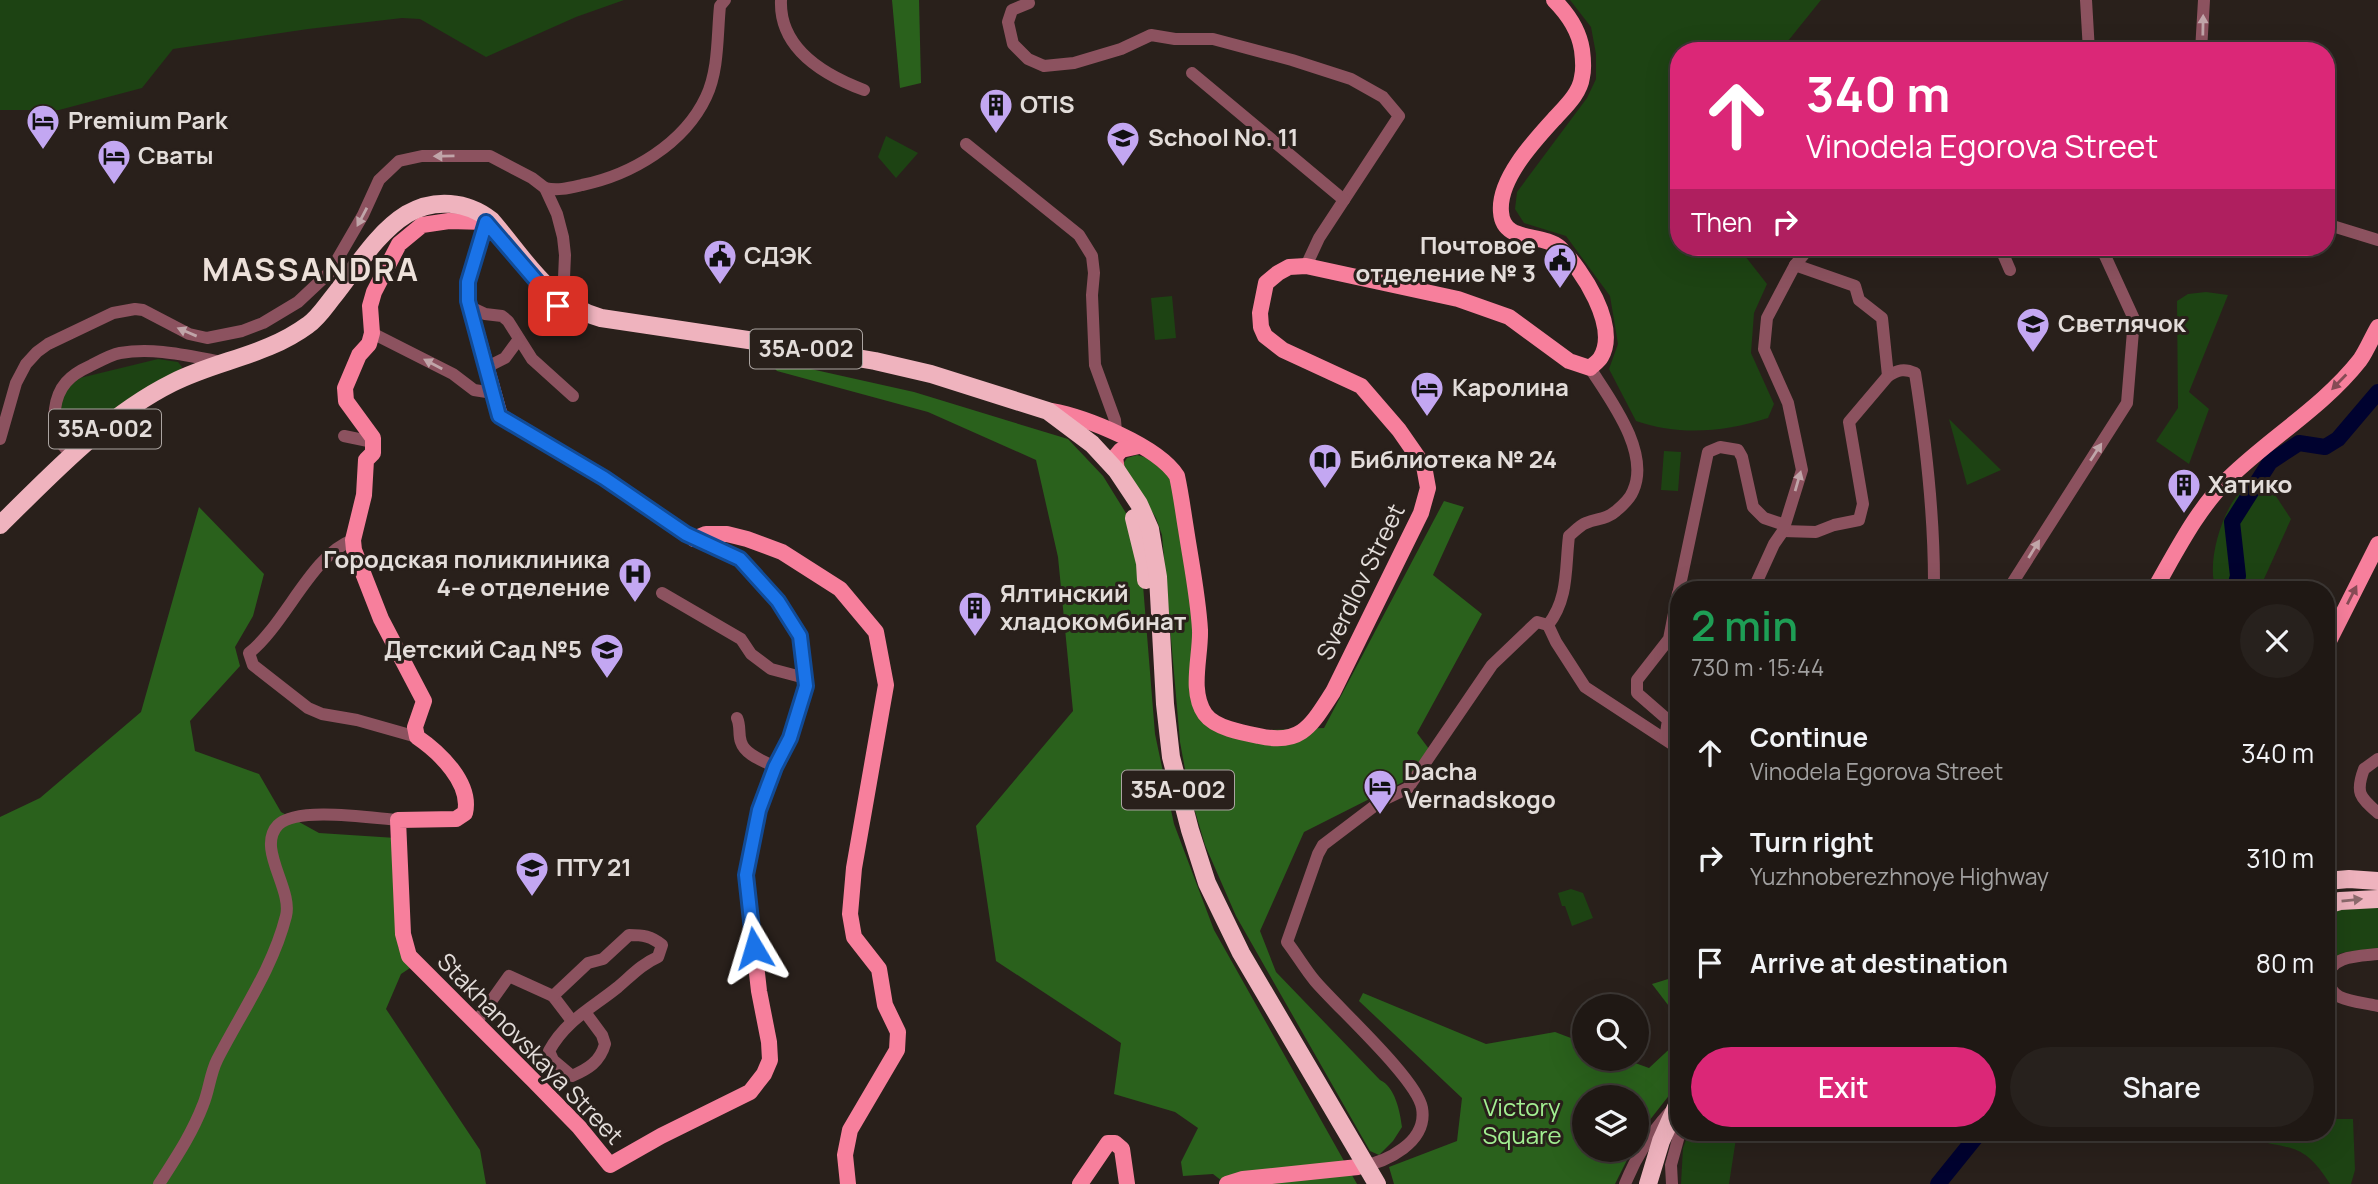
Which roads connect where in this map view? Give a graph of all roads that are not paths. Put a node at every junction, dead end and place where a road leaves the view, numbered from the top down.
1 (725, 0) edge
2 (781, 0) edge
3 (1554, 0) edge
4 (2085, 0) edge
5 (2204, 0) edge
6 (1029, 3) dead end
7 (2088, 42) edge
8 (2202, 42) edge
9 (1192, 73) dead end
10 (864, 90) dead end
11 (966, 144) dead end
12 (545, 188) junction
13 (1344, 200) junction
14 (486, 222) junction
15 (2335, 227) edge
16 (2374, 239) edge
17 (1802, 256) edge
18 (2004, 256) edge
19 (2105, 256) edge
20 (1795, 265) junction
21 (1306, 266) junction
22 (2010, 270) dead end
23 (563, 301) junction
24 (470, 307) junction
25 (2378, 327) edge
26 (372, 333) junction
27 (519, 339) junction
28 (229, 363) junction
29 (487, 367) junction
30 (1590, 368) junction
31 (1888, 376) junction
32 (493, 393) junction
33 (573, 396) dead end
34 (1048, 411) junction
35 (1116, 432) junction
36 (109, 433) junction
37 (344, 436) dead end
38 (0, 439) edge
39 (59, 441) junction
40 (373, 442) junction
41 (1088, 445) junction
42 (1139, 446) junction
43 (77, 451) junction
44 (56, 471) junction
45 (1117, 471) junction
46 (0, 525) edge
47 (1784, 528) junction
48 (0, 535) edge
49 (694, 539) junction
50 (353, 540) junction
51 (2378, 544) edge
52 (1681, 581) edge
53 (1757, 581) edge
54 (1934, 581) edge
55 (2014, 581) edge
56 (2160, 581) edge
57 (662, 593) dead end
58 (1548, 625) junction
59 (2335, 629) edge
60 (1670, 634) edge
61 (805, 678) junction
62 (737, 718) dead end
63 (417, 737) junction
64 (1665, 739) junction
65 (1670, 742) edge
66 (2378, 759) edge
67 (775, 767) junction
68 (2378, 813) edge
69 (398, 820) junction
70 (2335, 874) edge
71 (2378, 875) edge
72 (2335, 880) edge
73 (2378, 881) edge
74 (2378, 899) edge
75 (2335, 902) edge
76 (2378, 954) edge
77 (2335, 965) edge
78 (2335, 994) edge
79 (553, 996) junction
80 (2378, 1006) edge
81 (585, 1012) junction
82 (477, 1021) junction
83 (572, 1021) junction
84 (1670, 1112) edge
85 (1670, 1121) edge
86 (1670, 1140) edge
87 (1678, 1141) edge
88 (1366, 1165) junction
89 (159, 1184) edge
90 (848, 1184) edge
91 (1080, 1184) edge
92 (1127, 1184) edge
93 (1227, 1184) edge
94 (1368, 1184) edge
95 (1377, 1184) edge
96 (1625, 1184) edge
97 (1648, 1184) edge
98 (1656, 1184) edge
99 (1672, 1184) edge

1 - 12 street
2 - 10 street
3 - 30 main road
4 - 7 street
8 -> 5 street
6 - 13 street
9 - 13 street
11 - 35 street
12 - 23 street
12 -> 38 street
13 - 21 street
14 - 24 main road, Stakhanovskaya Street
14 - 26 main road
14 - 36 highway, 35А-002
14 - 41 highway, 35А-002
15 - 16 street
17 - 20 street
18 - 22 street
55 -> 19 street
20 - 31 street
47 -> 20 street
21 - 30 main road
21 - 42 main road, Sverdlov Street
23 - 28 highway, 35А-002
23 - 34 highway, 35А-002
24 - 27 street
24 - 29 main road, Stakhanovskaya Street
25 -> 56 main road
32 -> 26 street
26 - 40 main road
27 - 29 street
27 - 33 street
28 - 39 street
28 - 43 highway, 35А-002
29 - 32 main road, Stakhanovskaya Street
30 - 58 street
31 - 47 street
31 - 54 street
32 - 49 main road, Stakhanovskaya Street
34 - 35 main road, Sverdlov Street
34 - 41 highway, 35А-002
35 - 41 main road
35 - 42 main road, Sverdlov Street
36 - 43 street
36 - 48 highway, 35А-002
37 - 40 street
39 - 43 street
39 - 44 street
40 - 50 main road
41 - 45 highway, 35А-002
41 - 88 highway, 35А-002
42 - 45 main road
43 - 44 highway, 35А-002
44 - 46 highway, 35А-002
45 - 88 highway, 35А-002
47 - 52 street
47 - 53 street
49 - 61 main road, Stakhanovskaya Street
49 - 90 main road
50 - 63 main road
50 - 63 street
59 -> 51 main road
57 - 61 street
58 - 64 street
58 - 88 street
60 - 64 street
61 - 67 main road, Stakhanovskaya Street
62 - 67 street
63 - 69 main road
64 - 65 street
66 - 68 street
67 - 82 main road, Stakhanovskaya Street
69 - 82 main road, Stakhanovskaya Street
69 - 89 street
70 - 71 highway
72 - 73 highway
75 -> 74 highway
76 - 77 street
78 - 80 street
79 - 81 street
79 - 82 street
79 - 83 street
81 - 83 street
81 - 83 street
84 - 96 street
85 - 97 highway
86 - 98 highway
87 - 99 street
88 - 93 main road
88 - 94 highway, 35А-002
88 - 95 highway, 35А-002
91 - 92 main road

